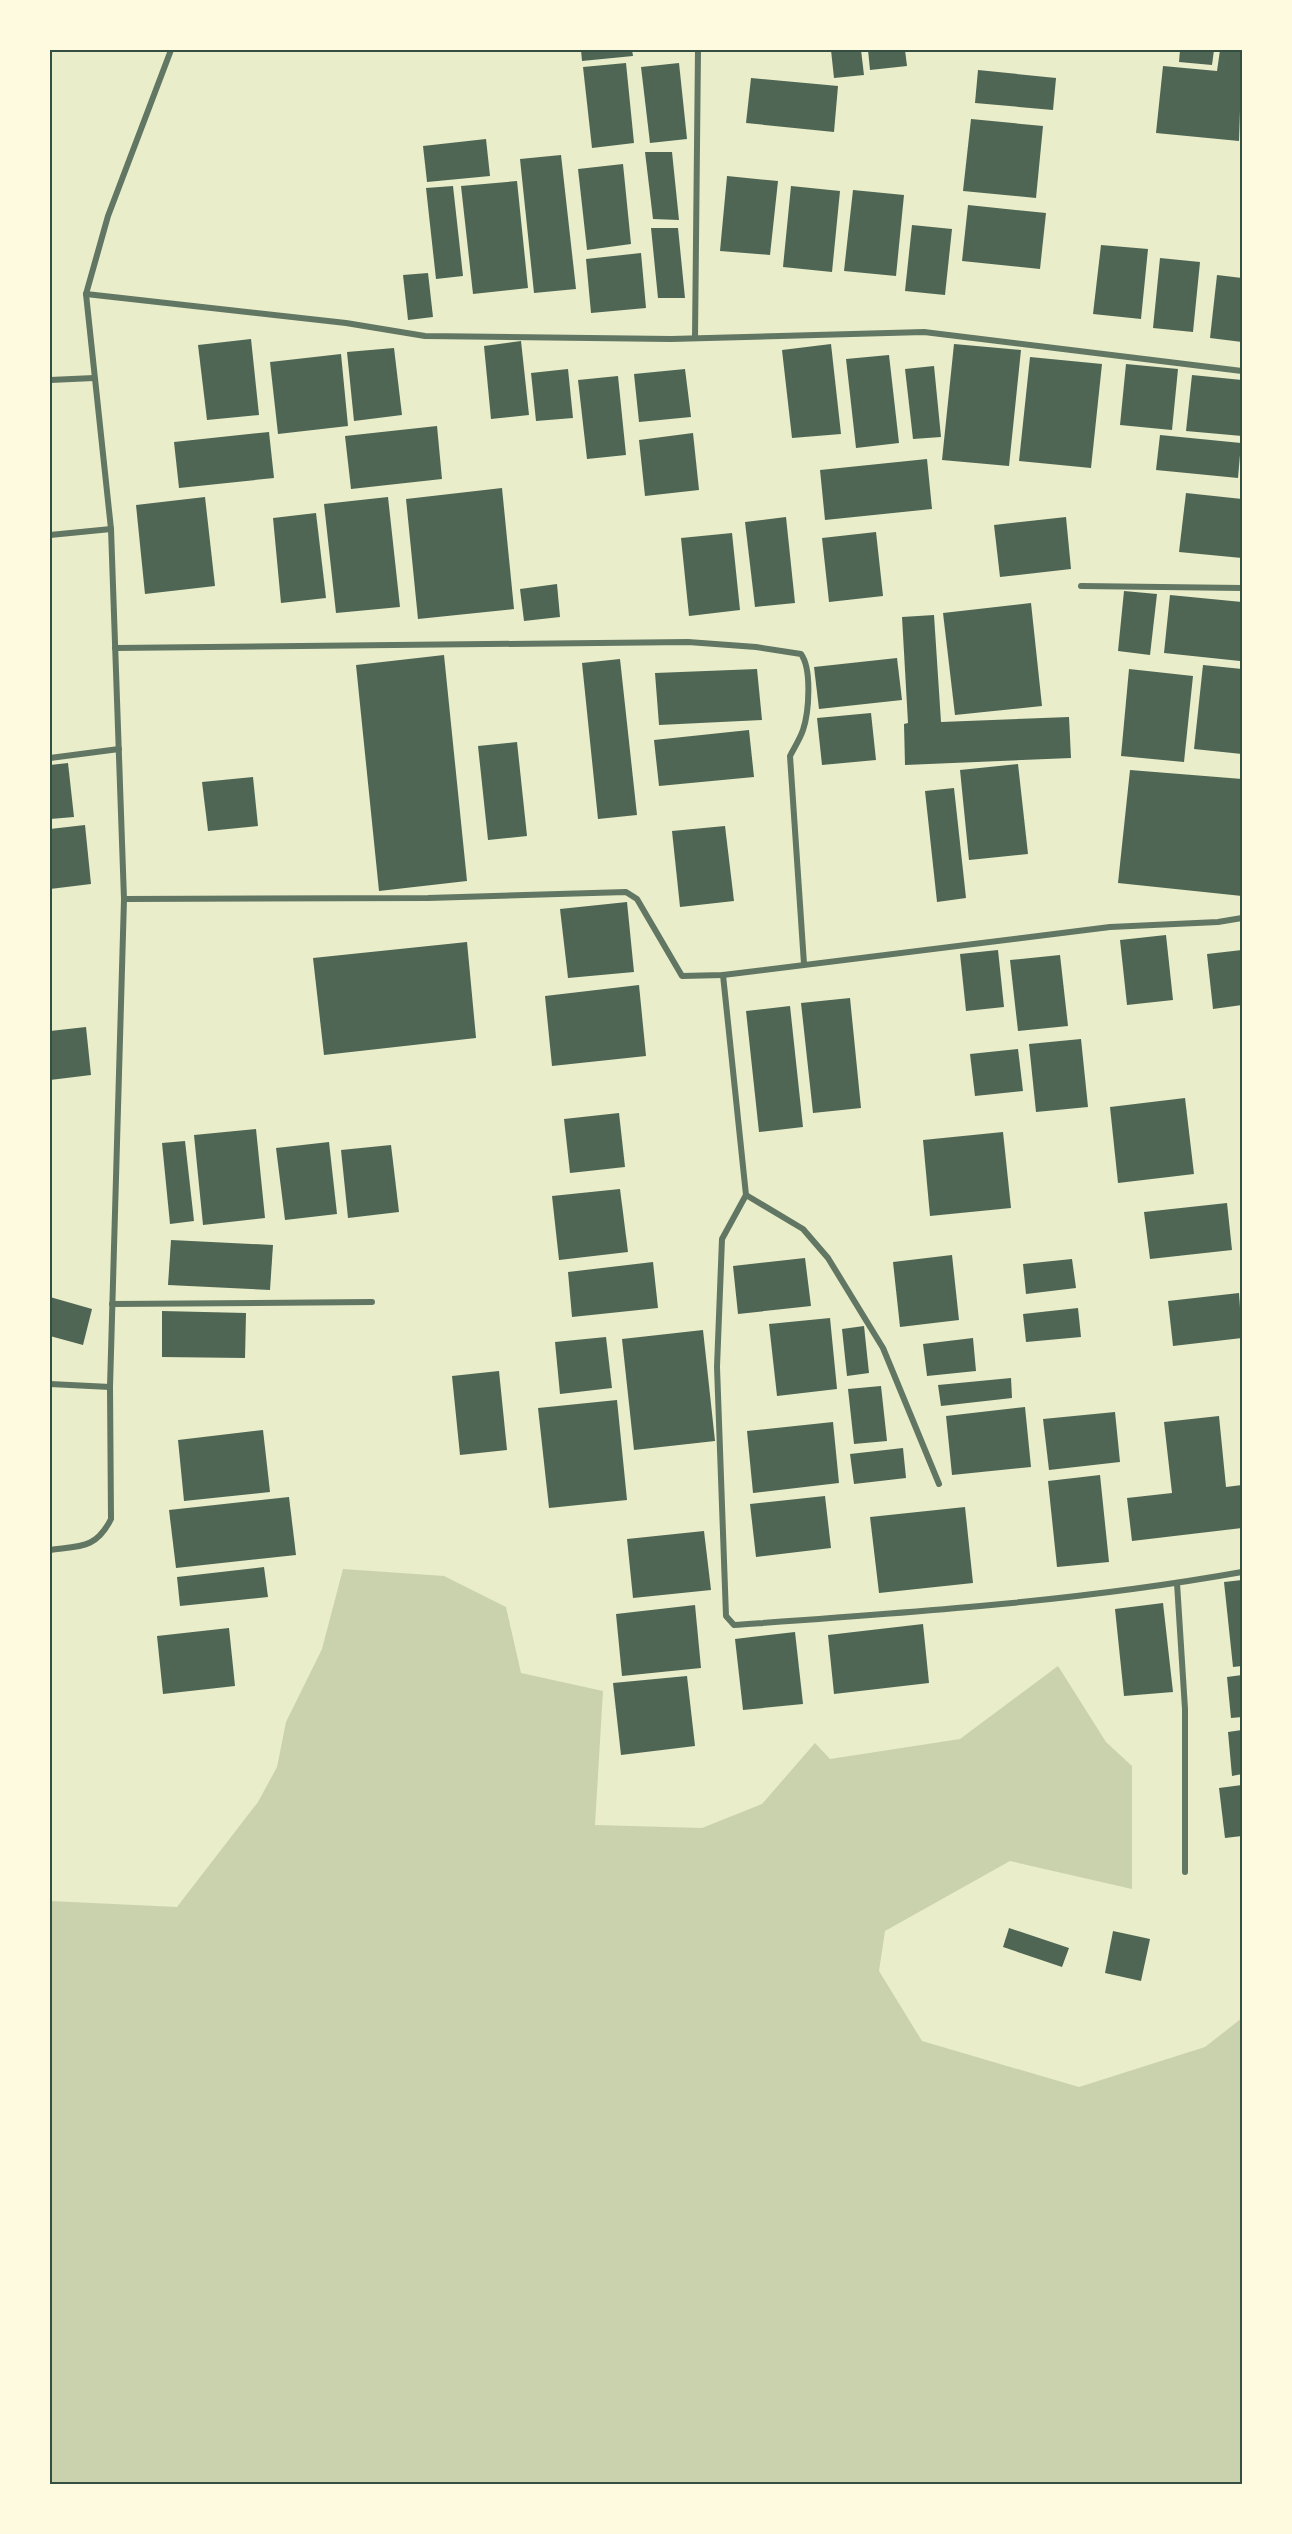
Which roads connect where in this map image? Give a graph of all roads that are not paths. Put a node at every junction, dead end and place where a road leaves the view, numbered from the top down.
1 (171, 50) edge
2 (698, 50) edge
3 (86, 294) junction
4 (695, 338) junction
5 (1242, 371) edge
6 (94, 378) junction
7 (50, 380) edge
8 (111, 529) junction
9 (50, 535) edge
10 (1081, 586) dead end
11 (1242, 588) edge
12 (116, 648) junction
13 (119, 749) junction
14 (50, 758) edge
15 (124, 900) junction
16 (1242, 918) edge
17 (804, 964) junction
18 (723, 975) junction
19 (746, 1195) junction
20 (372, 1302) dead end
21 (112, 1304) junction
22 (50, 1384) edge
23 (110, 1387) junction
24 (939, 1484) dead end
25 (50, 1550) edge
26 (1242, 1572) edge
27 (1177, 1583) junction
28 (1185, 1872) dead end

1 - 3 street
2 - 4 street
3 - 4 street
3 - 6 street
4 - 5 street
6 - 7 street
6 - 8 street
8 - 9 street
8 - 12 street
10 - 11 street
12 - 13 street
12 - 17 street
13 - 14 street
13 - 15 street
15 - 18 street
15 - 21 street
16 - 17 street
17 - 18 street
18 - 19 street
19 - 24 street
19 - 27 street
20 - 21 street
21 - 23 street
22 - 23 street
23 - 25 street
26 - 27 street
27 - 28 street

